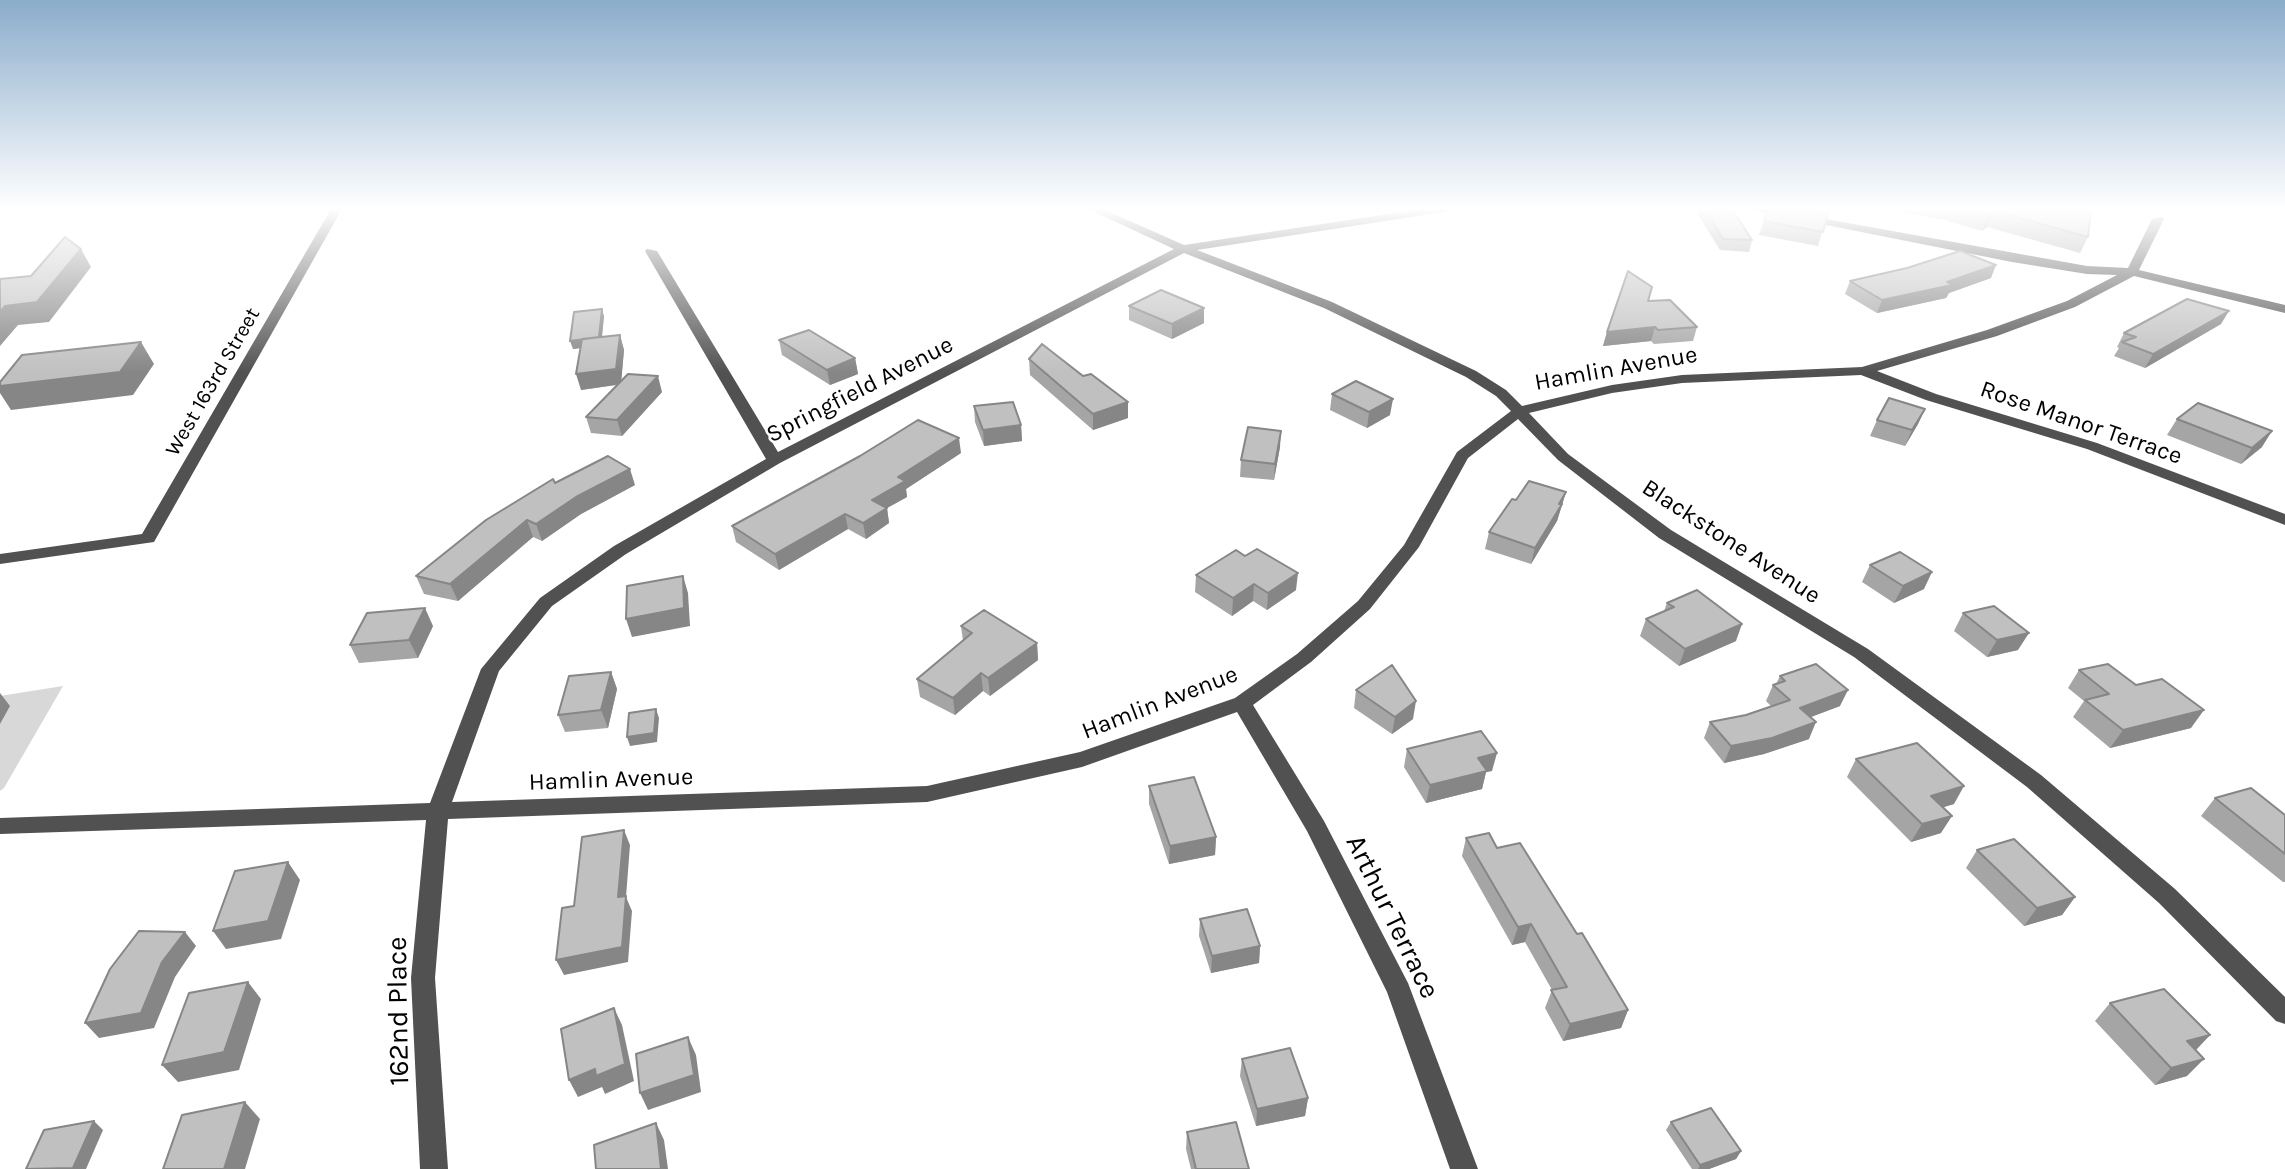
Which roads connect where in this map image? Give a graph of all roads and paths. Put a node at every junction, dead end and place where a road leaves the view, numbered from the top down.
1 (306, 264) edge
2 (658, 264) edge
3 (1155, 264) edge
4 (1221, 264) edge
5 (2047, 264) edge
6 (2136, 264) edge
7 (2132, 272) junction
8 (2285, 309) edge
9 (1863, 371) junction
10 (1520, 411) junction
11 (775, 460) junction
12 (2285, 520) edge
13 (0, 559) edge
14 (1242, 703) junction
15 (438, 811) junction
16 (0, 826) edge
17 (2285, 1013) edge
18 (434, 1169) edge
19 (1464, 1169) edge

1 - 13 street, West 163rd Street
2 - 11 street
3 - 11 street, Springfield Avenue
4 - 10 street, Blackstone Avenue
5 - 7 street
6 - 7 street
7 - 8 street
7 - 9 street, Hamlin Avenue
9 - 10 street, Hamlin Avenue
9 - 12 street, Rose Manor Terrace
10 - 14 street, Hamlin Avenue
10 - 17 street, Blackstone Avenue
11 - 15 street, Springfield Avenue
14 - 15 street, Hamlin Avenue
14 - 19 street, Arthur Terrace
15 - 16 street, Hamlin Avenue
15 - 18 street, 162nd Place

